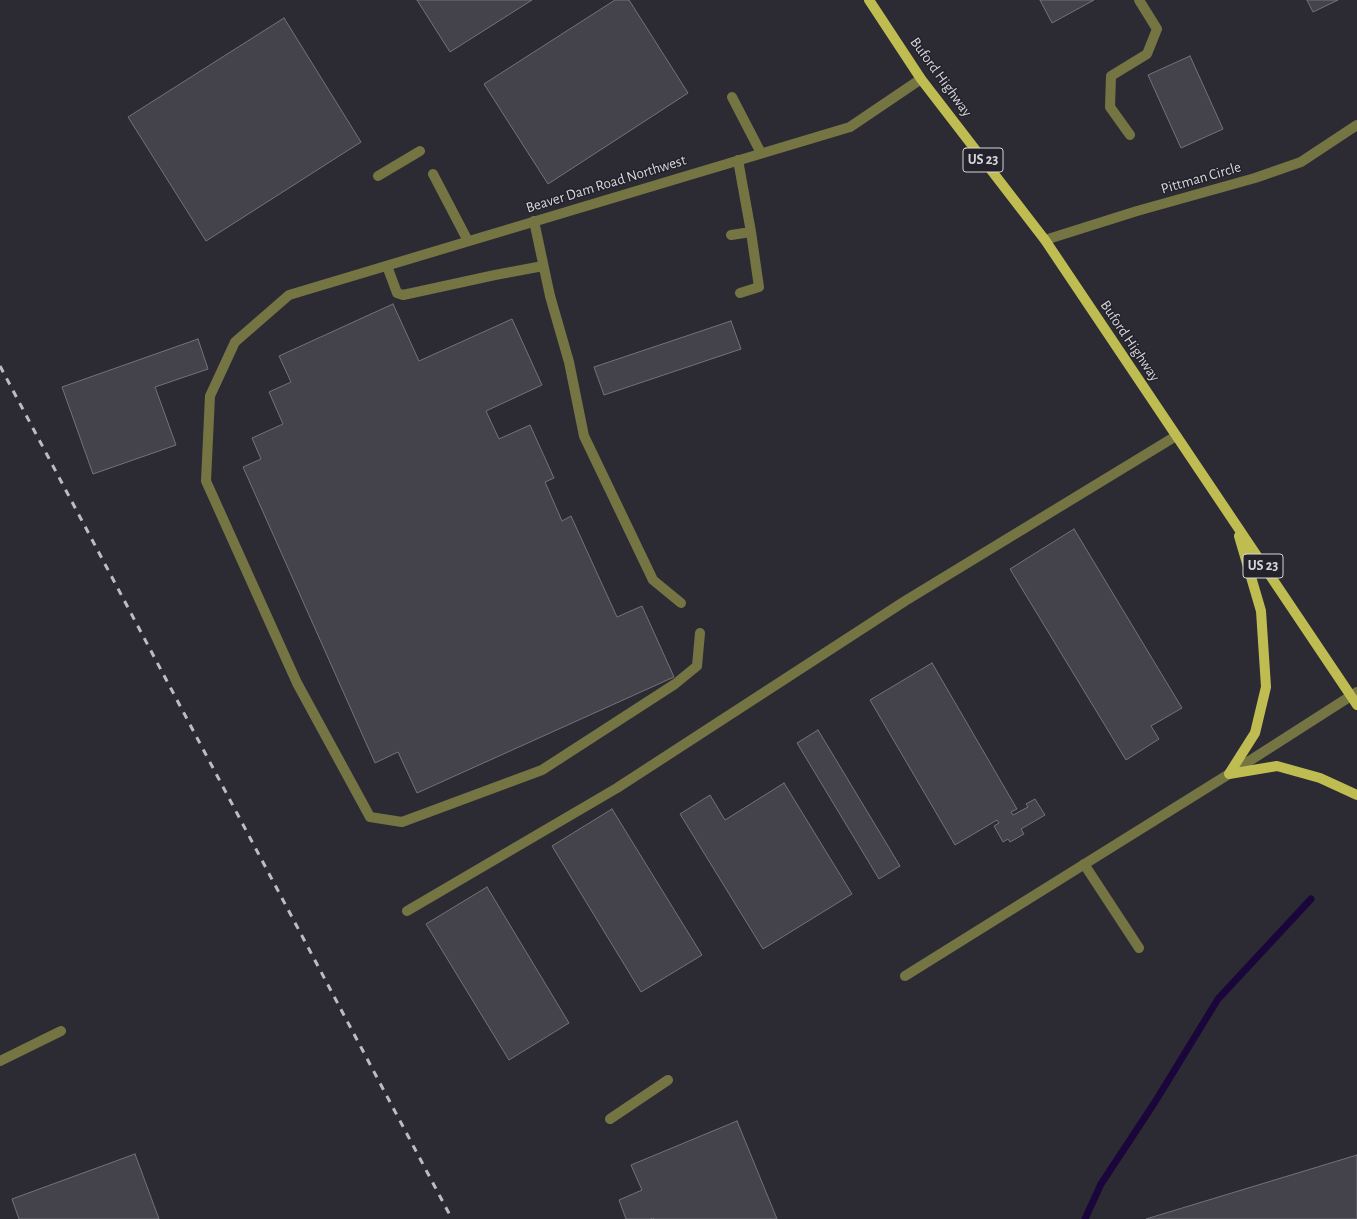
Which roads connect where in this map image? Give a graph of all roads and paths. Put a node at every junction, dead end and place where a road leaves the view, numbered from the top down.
1 (869, 0) edge
2 (1139, 0) edge
3 (921, 79) junction
4 (732, 97) dead end
5 (1357, 125) edge
6 (1130, 135) dead end
7 (420, 151) dead end
8 (761, 153) junction
9 (738, 160) junction
10 (433, 174) dead end
11 (378, 176) dead end
12 (534, 221) junction
13 (751, 232) junction
14 (731, 235) dead end
15 (1045, 240) junction
16 (468, 241) junction
17 (386, 266) junction
18 (543, 266) junction
19 (740, 293) dead end
20 (1176, 436) junction
21 (1237, 527) junction
22 (681, 603) dead end
23 (700, 633) dead end
24 (1354, 694) edge
25 (1357, 705) edge
26 (1229, 774) junction
27 (1357, 795) edge
28 (1084, 864) junction
29 (407, 911) dead end
30 (1139, 948) dead end
31 (905, 976) dead end
32 (60, 1031) dead end
33 (0, 1061) edge
34 (668, 1080) dead end
35 (610, 1119) dead end

1 - 3 main road, Buford Highway / US 23
2 - 6 street
3 - 8 street, Beaver Dam Road Northwest
3 - 15 main road, Buford Highway / US 23
4 - 8 street
5 - 15 street, Pittman Circle
7 - 11 street
8 - 9 street, Beaver Dam Road Northwest
9 - 12 street, Beaver Dam Road Northwest
9 - 13 street
10 - 16 street
12 - 16 street, Beaver Dam Road Northwest
12 - 18 street
13 - 14 street
13 - 19 street
15 - 20 main road, Buford Highway / US 23
16 - 17 street, Beaver Dam Road Northwest
17 - 18 street
17 - 23 street, Beaver Dam Road Northwest
18 - 22 street
20 - 21 main road, Buford Highway / US 23
20 - 29 street
21 - 24 main road, Buford Highway / US 23
21 - 26 main road
24 - 25 main road, Buford Highway / US 23
24 - 26 street
26 - 27 main road
26 - 28 street
28 - 30 street
28 - 31 street
32 - 33 street
34 - 35 street

